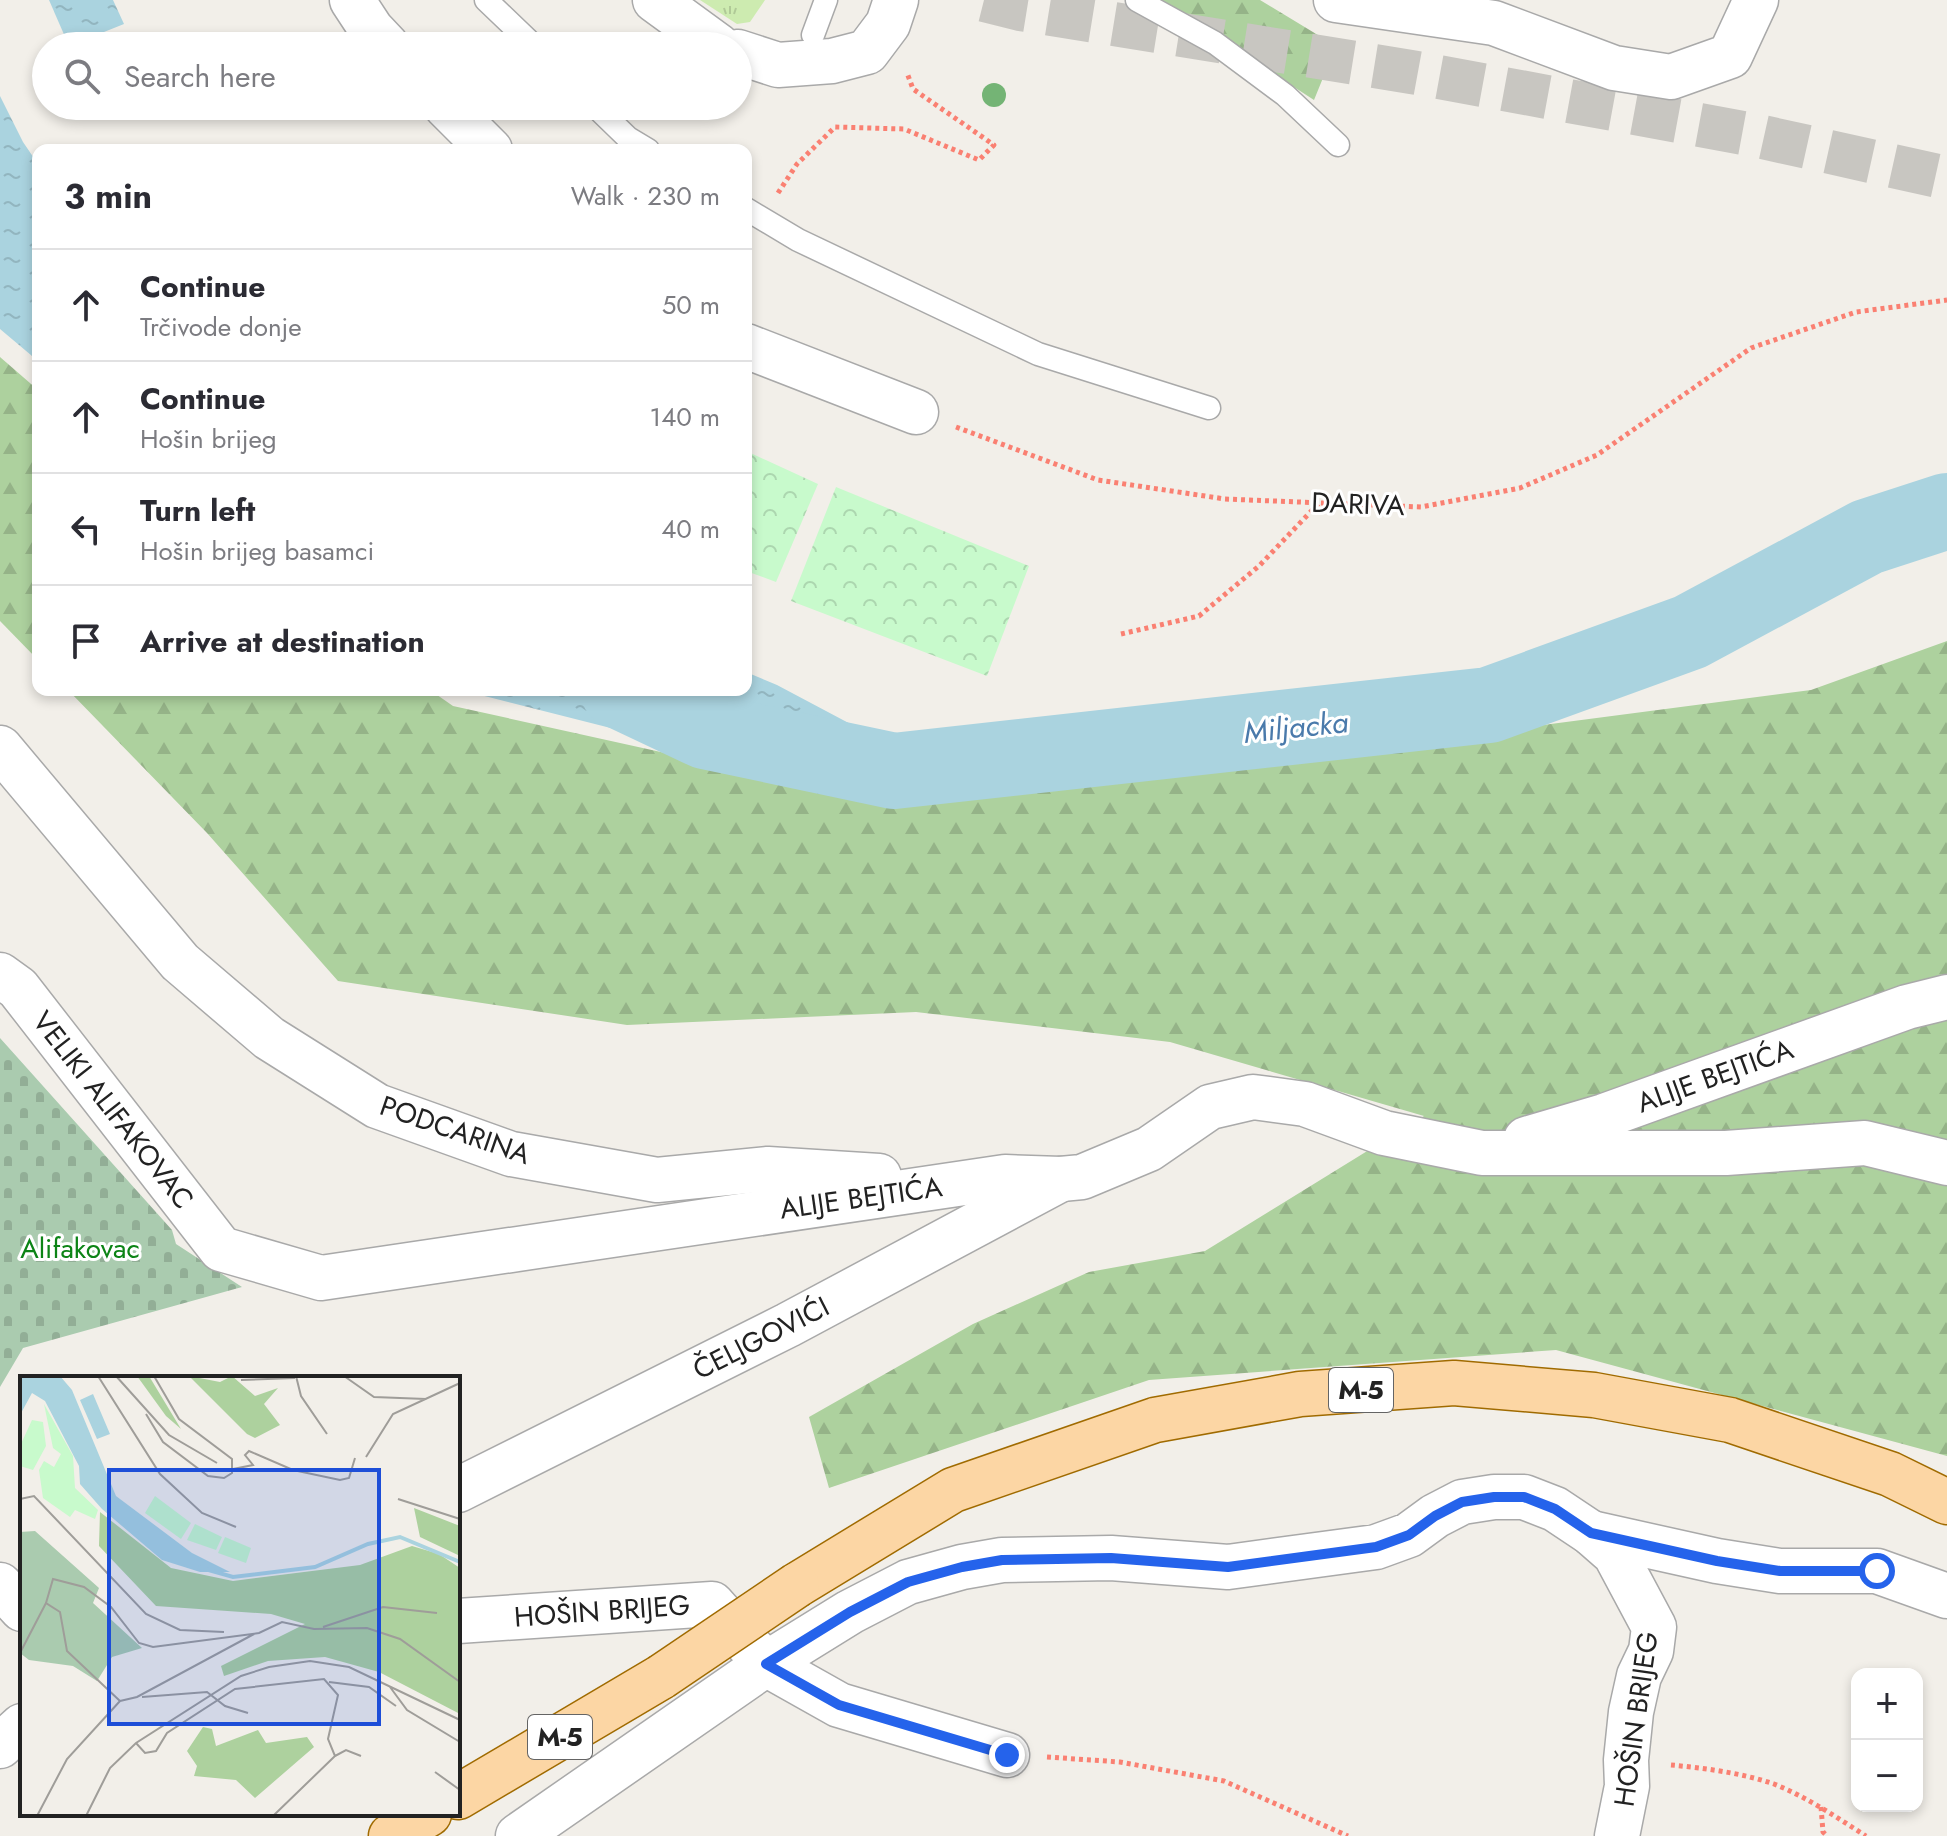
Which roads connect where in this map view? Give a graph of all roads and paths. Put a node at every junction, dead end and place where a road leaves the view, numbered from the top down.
1 (352, 0) edge
2 (486, 0) edge
3 (655, 0) edge
4 (826, 0) edge
5 (1137, 0) edge
6 (1336, 0) edge
7 (1756, 0) edge
8 (892, 12) edge
9 (374, 32) edge
10 (519, 32) edge
11 (699, 32) edge
12 (813, 35) dead end
13 (752, 57) edge
14 (460, 120) edge
15 (609, 120) edge
16 (484, 144) edge
17 (638, 144) edge
18 (1338, 145) dead end
19 (754, 213) edge
20 (1947, 300) edge
21 (752, 348) edge
22 (1209, 408) dead end
23 (916, 412) joint
24 (1320, 503) junction
25 (1121, 634) dead end
26 (0, 748) edge
27 (0, 975) edge
28 (1947, 997) edge
29 (1482, 1153) junction
30 (1947, 1163) edge
31 (1005, 1177) junction
32 (1061, 1179) junction
33 (221, 1249) joint
34 (460, 1489) edge
35 (1947, 1502) edge
36 (1591, 1533) junction
37 (0, 1585) edge
38 (1947, 1596) edge
39 (20, 1607) edge
40 (460, 1621) edge
41 (766, 1664) junction
42 (20, 1728) edge
43 (0, 1746) edge
44 (1007, 1755) joint
45 (1626, 1760) junction
46 (460, 1796) edge
47 (1821, 1806) junction
48 (426, 1816) edge
49 (391, 1836) edge
50 (518, 1836) edge
51 (1348, 1836) edge
52 (1617, 1836) edge
53 (1827, 1836) edge
54 (1866, 1836) edge

1 - 9 street
2 - 10 lane
3 - 11 street
4 - 12 lane
5 - 18 lane
6 - 7 street
8 - 13 street
8 - 19 path
14 - 16 street
15 - 17 lane
19 - 22 lane
20 - 24 path, DARIVA
21 - 23 street
23 - 24 path, DARIVA
24 - 25 path
26 - 31 street, PODCARINA
27 - 33 street, VELIKI ALIFAKOVAC
28 - 29 street, ALIJE BEJTIĆA
29 - 30 street, ALIJE BEJTIĆA
29 - 32 street, ALIJE BEJTIĆA
31 - 32 street, ALIJE BEJTIĆA
31 - 33 street, ALIJE BEJTIĆA
32 - 34 street, ČELJGOVIĆI
35 - 46 main road, M-5, bridge
36 - 38 street
36 - 41 street, HOŠIN BRIJEG
36 - 45 street, HOŠIN BRIJEG
37 - 39 street
40 - 41 street, HOŠIN BRIJEG
41 - 44 street
41 - 50 street
42 - 43 street
44 - 51 path
45 - 47 path
45 - 52 street, HOŠIN BRIJEG
47 - 53 path
47 - 54 path
48 - 49 main road

